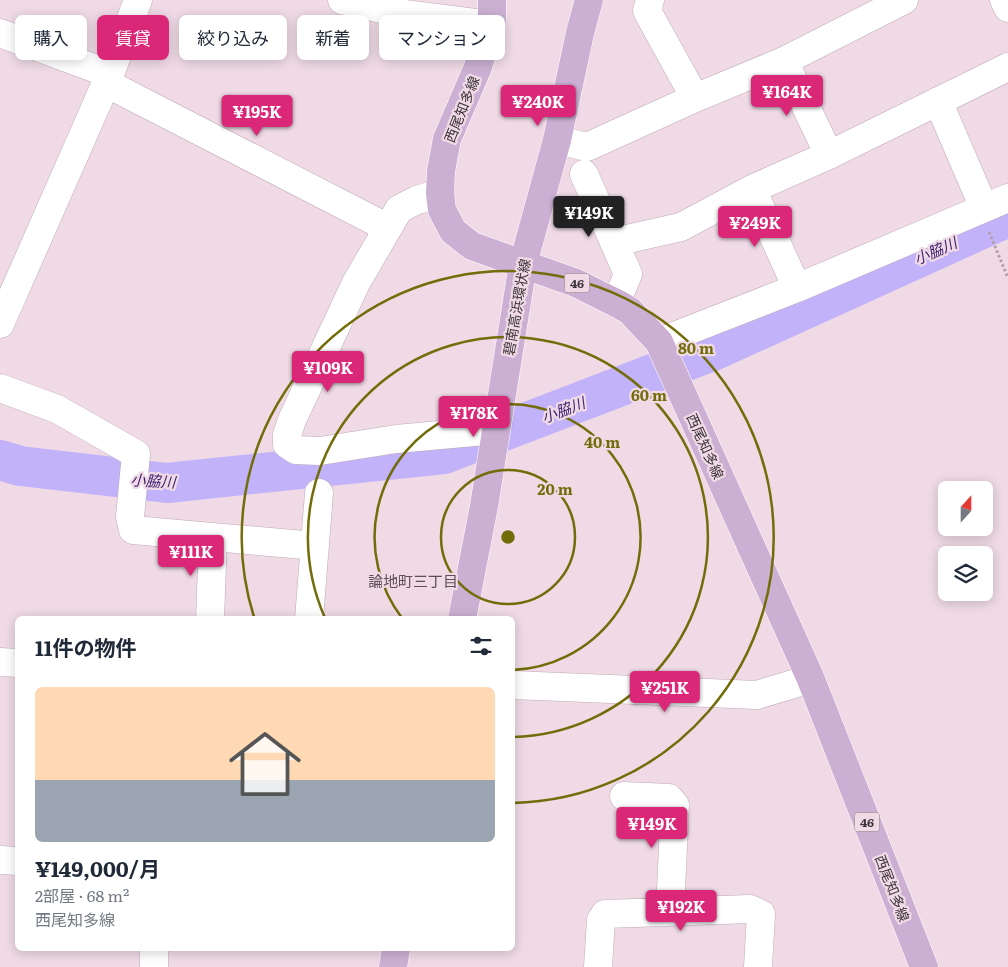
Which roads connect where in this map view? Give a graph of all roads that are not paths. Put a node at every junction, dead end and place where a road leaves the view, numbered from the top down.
1 (138, 0) edge
2 (342, 0) edge
3 (589, 0) edge
4 (650, 0) edge
5 (1004, 0) edge
6 (900, 1) edge
7 (1008, 8) edge
8 (492, 13) edge
9 (0, 33) edge
10 (784, 60) junction
11 (1008, 67) edge
12 (108, 78) junction
13 (696, 98) junction
14 (938, 101) junction
15 (557, 140) junction
16 (829, 155) junction
17 (584, 174) dead end
18 (752, 189) junction
19 (440, 192) junction
20 (990, 205) edge
21 (388, 228) junction
22 (614, 242) junction
23 (522, 264) junction
24 (797, 288) junction
25 (616, 303) junction
26 (0, 324) edge
27 (659, 342) junction
28 (0, 388) edge
29 (496, 430) junction
30 (319, 493) dead end
31 (213, 537) junction
32 (315, 546) junction
33 (210, 616) edge
34 (309, 616) edge
35 (463, 616) edge
36 (0, 662) edge
37 (15, 663) edge
38 (810, 678) junction
39 (515, 685) edge
40 (624, 796) dead end
41 (0, 860) edge
42 (15, 861) edge
43 (670, 911) junction
44 (154, 951) edge
45 (396, 951) edge
46 (154, 967) edge
47 (393, 967) edge
48 (598, 967) edge
49 (758, 967) edge
50 (924, 967) edge

1 - 12 street
2 - 8 street
3 - 15 main road, 碧南高浜環状線
4 - 13 street
5 - 7 street
6 - 10 street
8 - 19 main road, 西尾知多線 / 46
9 - 12 street
10 - 13 street
10 - 16 street
11 - 14 street
12 - 21 street
12 - 26 street
13 - 15 street
14 - 16 street
14 - 20 street
15 - 23 main road, 碧南高浜環状線
16 - 18 street
17 - 22 street
18 - 22 street
18 - 24 street
19 - 21 street
19 - 23 main road, 西尾知多線 / 46
20 - 24 street
21 - 29 street
22 - 25 street
23 - 25 main road, 西尾知多線 / 46
23 - 29 main road, 碧南高浜環状線
24 - 27 street
25 - 27 main road, 西尾知多線 / 46
27 - 38 main road, 西尾知多線 / 46
28 - 31 street
29 - 35 main road, 碧南高浜環状線
30 - 32 street
31 - 32 street
31 - 33 street
32 - 34 street
36 - 37 street
38 - 39 street
38 - 50 main road, 西尾知多線 / 46
40 - 43 street
41 - 42 street
43 - 48 street
43 - 49 street
44 - 46 street
45 - 47 main road

